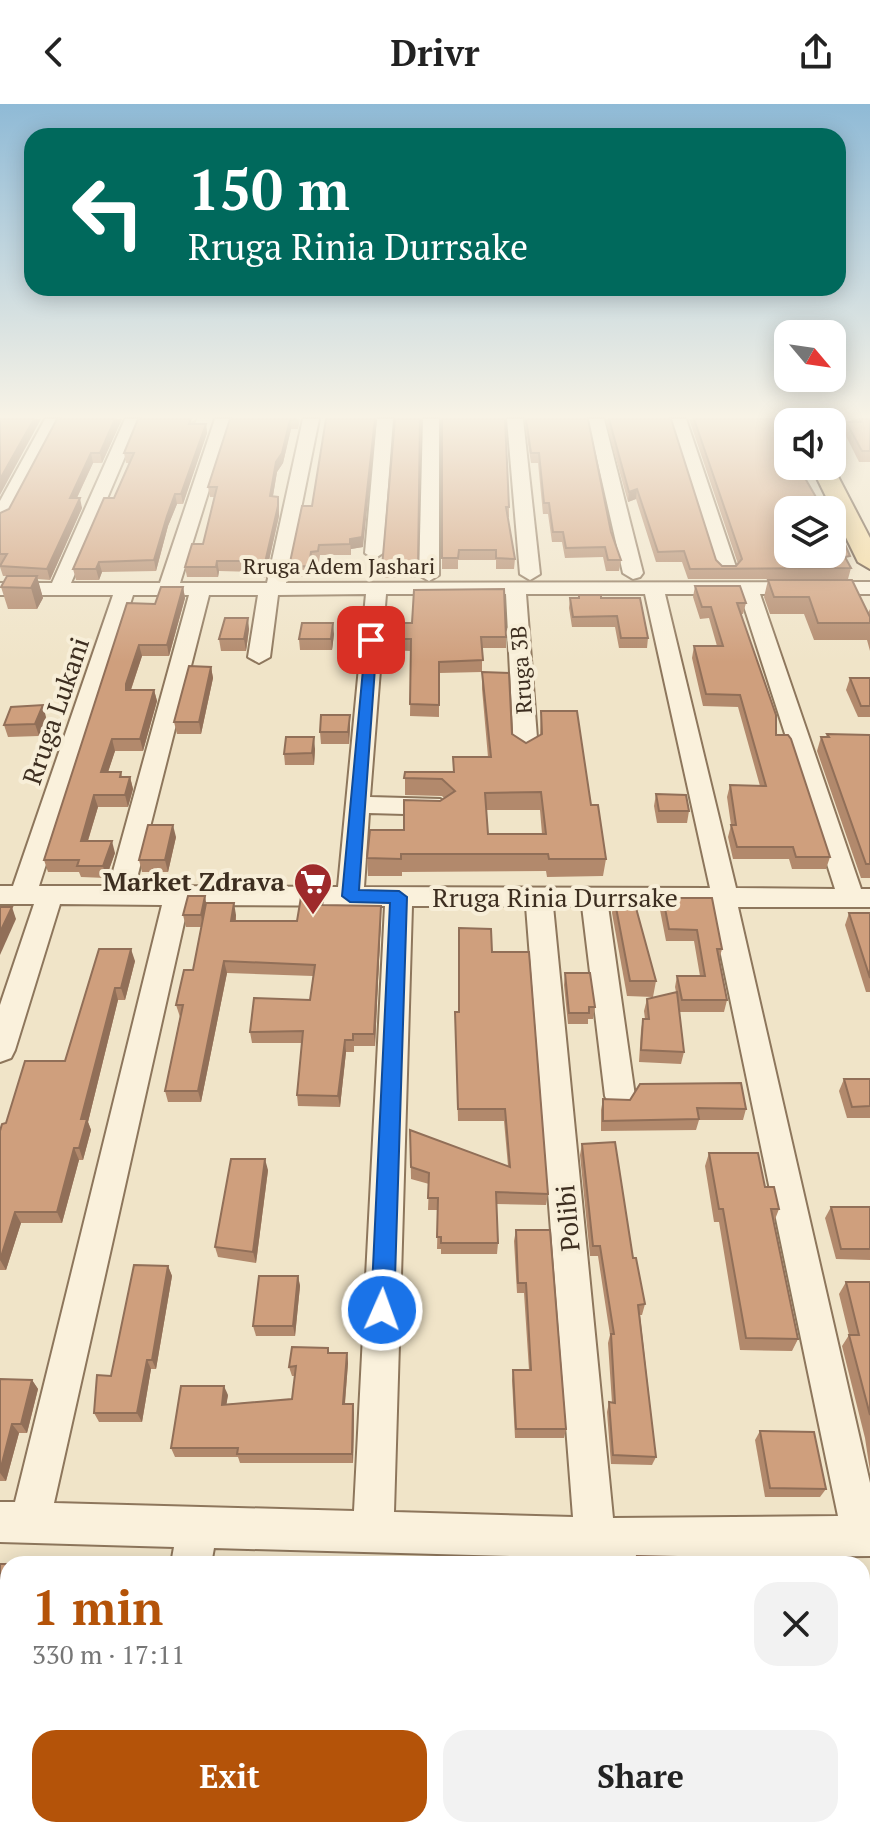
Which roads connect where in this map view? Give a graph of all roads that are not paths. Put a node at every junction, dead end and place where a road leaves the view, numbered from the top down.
1 (10, 500) edge
2 (96, 500) edge
3 (197, 500) edge
4 (293, 500) edge
5 (378, 500) edge
6 (430, 500) edge
7 (519, 500) edge
8 (615, 500) edge
9 (704, 500) edge
10 (839, 500) edge
11 (858, 500) edge
12 (0, 518) edge
13 (870, 522) edge
14 (374, 553) dead end
15 (870, 562) edge
16 (727, 570) edge
17 (633, 573) dead end
18 (429, 575) dead end
19 (523, 582) junction
20 (870, 588) edge
21 (0, 589) edge
22 (55, 589) junction
23 (168, 589) junction
24 (748, 589) junction
25 (125, 590) junction
26 (200, 590) junction
27 (272, 590) junction
28 (376, 590) junction
29 (654, 590) junction
30 (40, 613) dead end
31 (259, 657) dead end
32 (526, 751) edge
33 (357, 805) junction
34 (440, 807) edge
35 (120, 894) junction
36 (24, 895) edge
37 (177, 896) junction
38 (350, 896) junction
39 (399, 897) junction
40 (539, 897) junction
41 (594, 898) junction
42 (861, 898) edge
43 (724, 899) junction
44 (0, 1050) edge
45 (620, 1096) edge
46 (15, 1522) edge
47 (373, 1532) junction
48 (866, 1536) edge
49 (194, 1545) edge
50 (602, 1547) edge
51 (737, 1551) edge

1 - 12 street
2 - 22 street
3 - 23 street
4 - 27 street
5 - 14 street
6 - 18 street
7 - 19 street, Rruga 3B
8 - 17 street
9 - 16 street
10 - 15 main road
11 - 13 main road
19 - 28 street, Rruga Adem Jashari
19 - 29 street, Rruga Adem Jashari
19 - 32 street, Rruga 3B
20 - 24 street, Rruga Adem Jashari
21 - 22 street, Rruga Adem Jashari
22 - 25 street, Rruga Adem Jashari
22 - 30 street
23 - 25 street, Rruga Adem Jashari
23 - 26 street, Rruga Adem Jashari
24 - 29 street, Rruga Adem Jashari
24 - 42 street
25 - 36 street, Rruga Lukani
26 - 27 street, Rruga Adem Jashari
26 - 35 street
27 - 28 street, Rruga Adem Jashari
27 - 31 street
28 - 33 street
29 - 43 street
33 - 34 street
33 - 38 street
35 - 36 street, Rruga Rinia Durrsake
35 - 37 street, Rruga Rinia Durrsake
36 - 44 street, Rruga Lukani
37 - 38 street, Rruga Rinia Durrsake
37 - 46 street
38 - 39 street, Rruga Rinia Durrsake
39 - 40 street, Rruga Rinia Durrsake
39 - 47 street
40 - 41 street, Rruga Rinia Durrsake
40 - 50 street, Polibi
41 - 43 street, Rruga Rinia Durrsake
41 - 45 street
42 - 43 street, Rruga Rinia Durrsake
43 - 48 street
46 - 49 street
47 - 49 street
47 - 50 street
48 - 51 street
50 - 51 street

